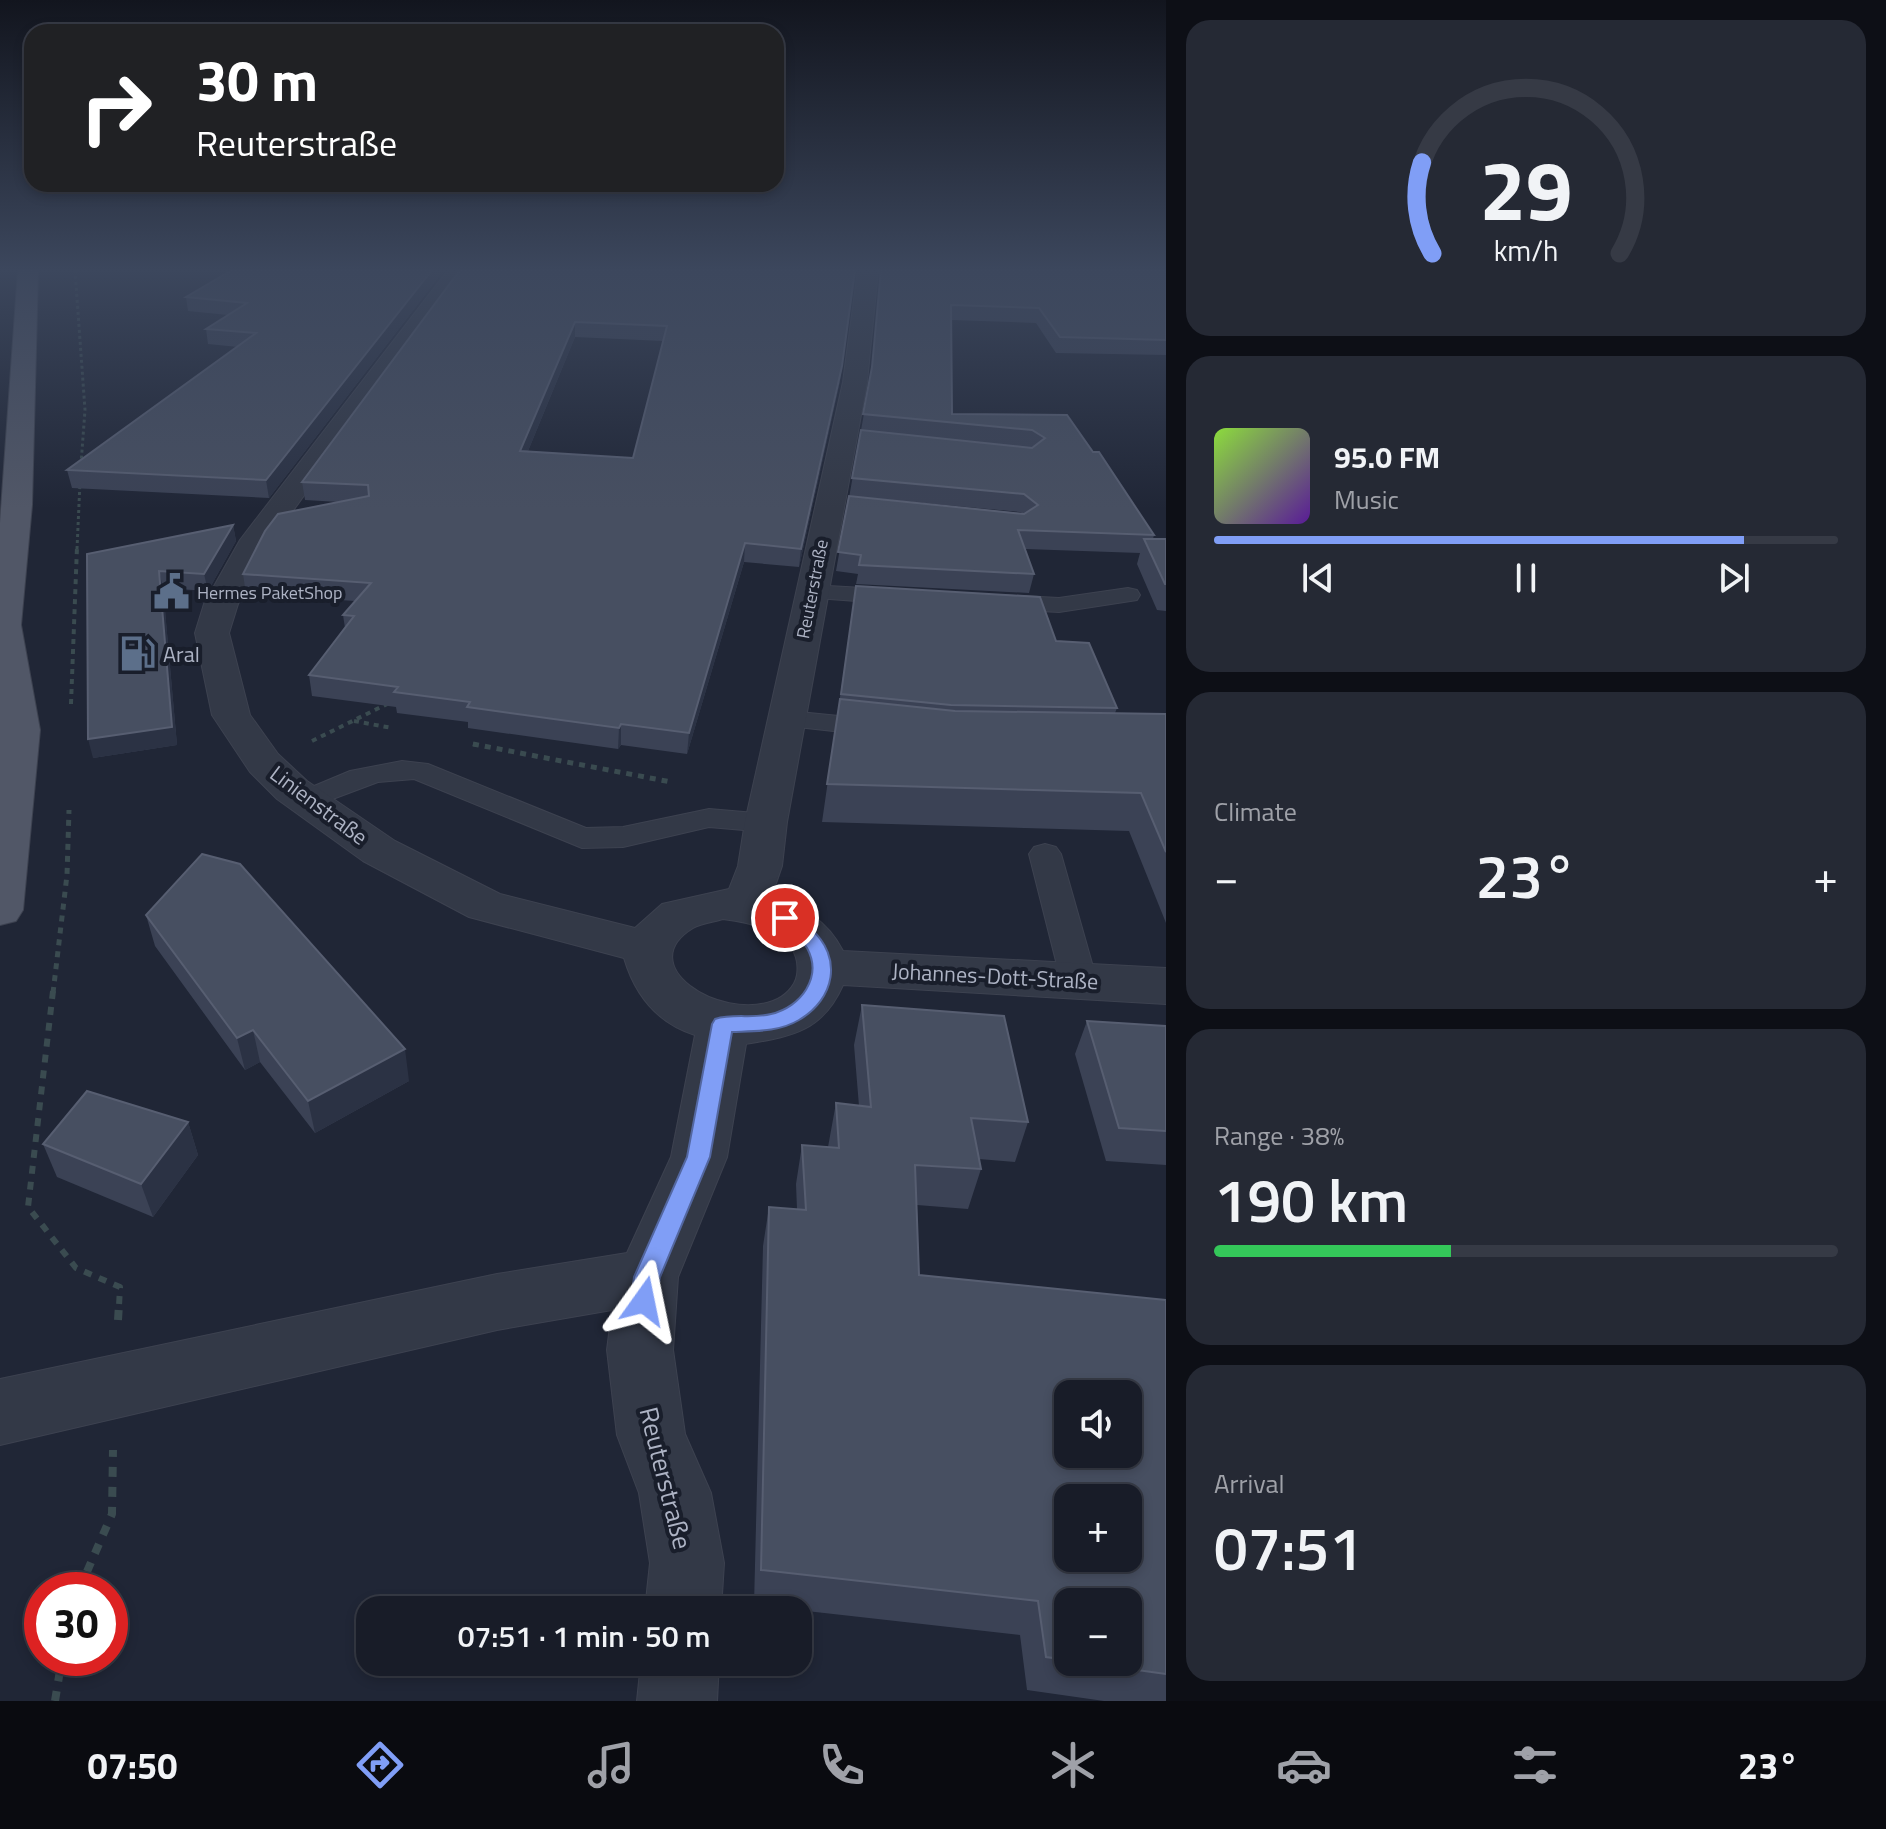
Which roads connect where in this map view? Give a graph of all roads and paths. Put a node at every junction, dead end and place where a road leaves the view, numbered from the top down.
1 (24, 349) edge
2 (81, 349) edge
3 (399, 349) edge
4 (860, 349) edge
5 (811, 592) junction
6 (1128, 595) dead end
7 (919, 598) edge
8 (981, 601) edge
9 (2, 631) edge
10 (391, 703) edge
11 (71, 717) dead end
12 (789, 719) junction
13 (354, 721) junction
14 (398, 729) dead end
15 (900, 730) edge
16 (470, 743) dead end
17 (264, 763) junction
18 (69, 796) dead end
19 (306, 800) junction
20 (768, 811) junction
21 (1045, 854) dead end
22 (746, 905) junction
23 (0, 910) edge
24 (649, 948) junction
25 (823, 967) junction
26 (1079, 981) junction
27 (1166, 986) edge
28 (723, 1024) junction
29 (647, 1277) junction
30 (114, 1386) junction
31 (0, 1412) edge
32 (87, 1572) edge
33 (684, 1596) edge
34 (59, 1676) edge
35 (679, 1676) edge
36 (55, 1701) edge
37 (677, 1701) edge

1 - 9 main road
2 - 11 path
3 - 17 street, Linienstraße
4 - 5 street, Reuterstraße
5 - 7 lane
5 - 12 street, Reuterstraße
6 - 8 lane
9 - 23 main road
10 - 13 path
12 - 15 lane
12 - 20 street, Reuterstraße
13 - 14 path
13 - 17 path
16 - 20 path
17 - 19 street, Linienstraße
18 - 30 path
19 - 20 lane
19 - 24 street, Linienstraße
20 - 22 street, Reuterstraße
21 - 26 lane
22 - 24 street
22 - 25 street
24 - 28 street
25 - 26 street, Johannes-Dott-Straße
25 - 28 street
26 - 27 street, Johannes-Dott-Straße
28 - 29 street, Reuterstraße
29 - 30 street
29 - 33 street, Reuterstraße
30 - 31 street
30 - 32 path
34 - 36 path
35 - 37 street

